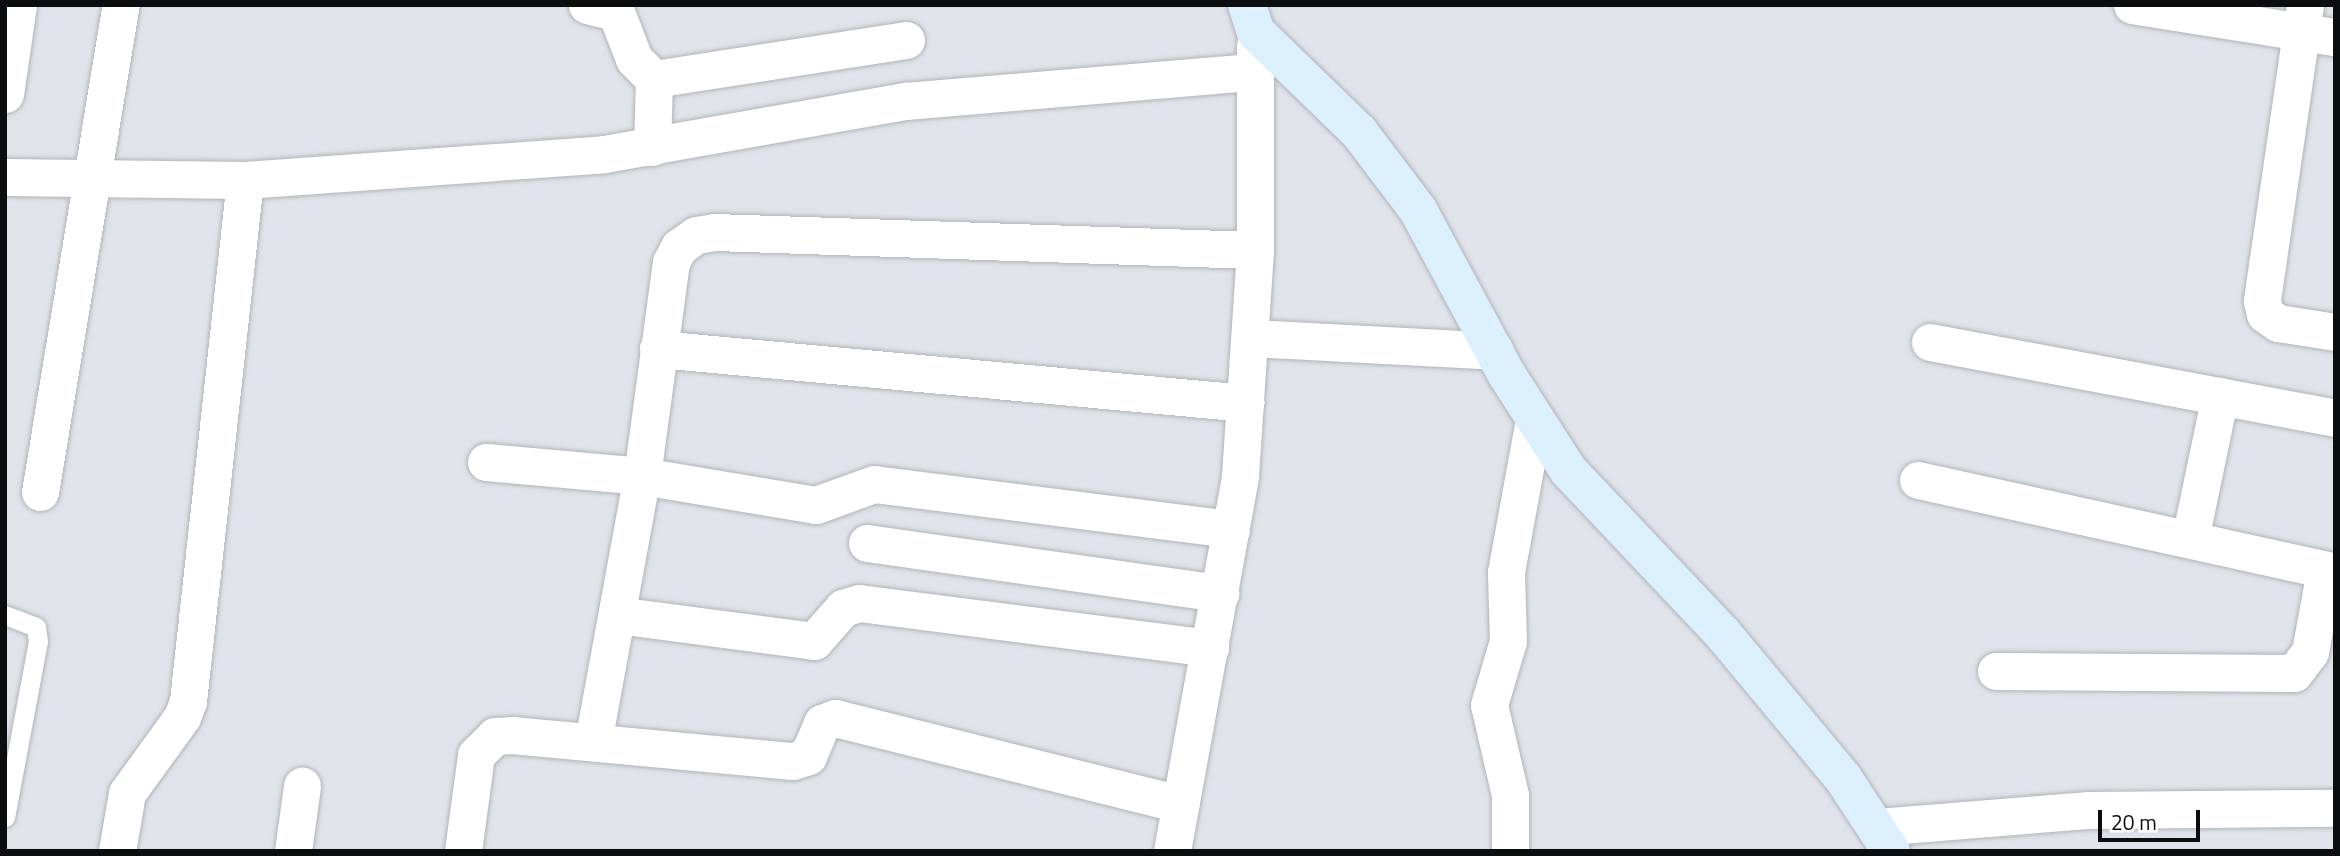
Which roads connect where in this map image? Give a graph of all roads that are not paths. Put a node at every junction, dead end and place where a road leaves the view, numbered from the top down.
1 (18, 5) edge
2 (121, 5) edge
3 (587, 5) edge
4 (2132, 5) edge
5 (1251, 19) edge
6 (2313, 25) edge
7 (906, 40) dead end
8 (1255, 72) junction
9 (654, 79) junction
10 (5, 94) edge
11 (652, 148) junction
12 (5, 177) edge
13 (95, 180) junction
14 (245, 180) junction
15 (1255, 250) junction
16 (2335, 332) edge
17 (1251, 338) junction
18 (1930, 342) dead end
19 (658, 349) junction
20 (1495, 351) junction
21 (2220, 396) junction
22 (1246, 403) junction
23 (2335, 418) edge
24 (1534, 419) junction
25 (486, 462) dead end
26 (642, 476) junction
27 (1918, 480) dead end
28 (40, 492) dead end
29 (1231, 529) junction
30 (2190, 539) junction
31 (867, 543) dead end
32 (2330, 571) edge
33 (1220, 593) junction
34 (5, 615) edge
35 (617, 615) junction
36 (1209, 648) junction
37 (1996, 671) dead end
38 (593, 742) junction
39 (302, 786) dead end
40 (1180, 804) junction
41 (2335, 808) edge
42 (5, 817) edge
43 (1884, 839) edge
44 (117, 851) edge
45 (293, 851) edge
46 (463, 851) edge
47 (1172, 851) edge
48 (1510, 851) edge

1 - 10 street
2 - 13 street
3 - 9 street
4 - 6 street
5 - 8 street
5 - 20 street
6 - 16 street
7 - 9 street
8 - 11 street
8 - 15 street
9 - 11 street
11 - 14 street
12 - 13 street
13 - 14 street
13 - 28 street
14 - 44 street
15 - 17 street
15 - 19 street
17 - 20 street
17 - 22 street
18 - 21 street
19 - 22 street
19 - 26 street
20 - 24 street
21 - 23 street
21 - 30 street
22 - 29 street
24 - 43 street
24 - 48 street
25 - 26 street
26 - 29 street
26 - 35 street
27 - 30 street
29 - 33 street
30 - 32 street
31 - 33 street
32 - 37 street
33 - 36 street
34 - 42 lane
35 - 36 street
35 - 38 street
36 - 40 street
38 - 40 street
38 - 46 street
39 - 45 street
40 - 47 street
41 - 43 street

